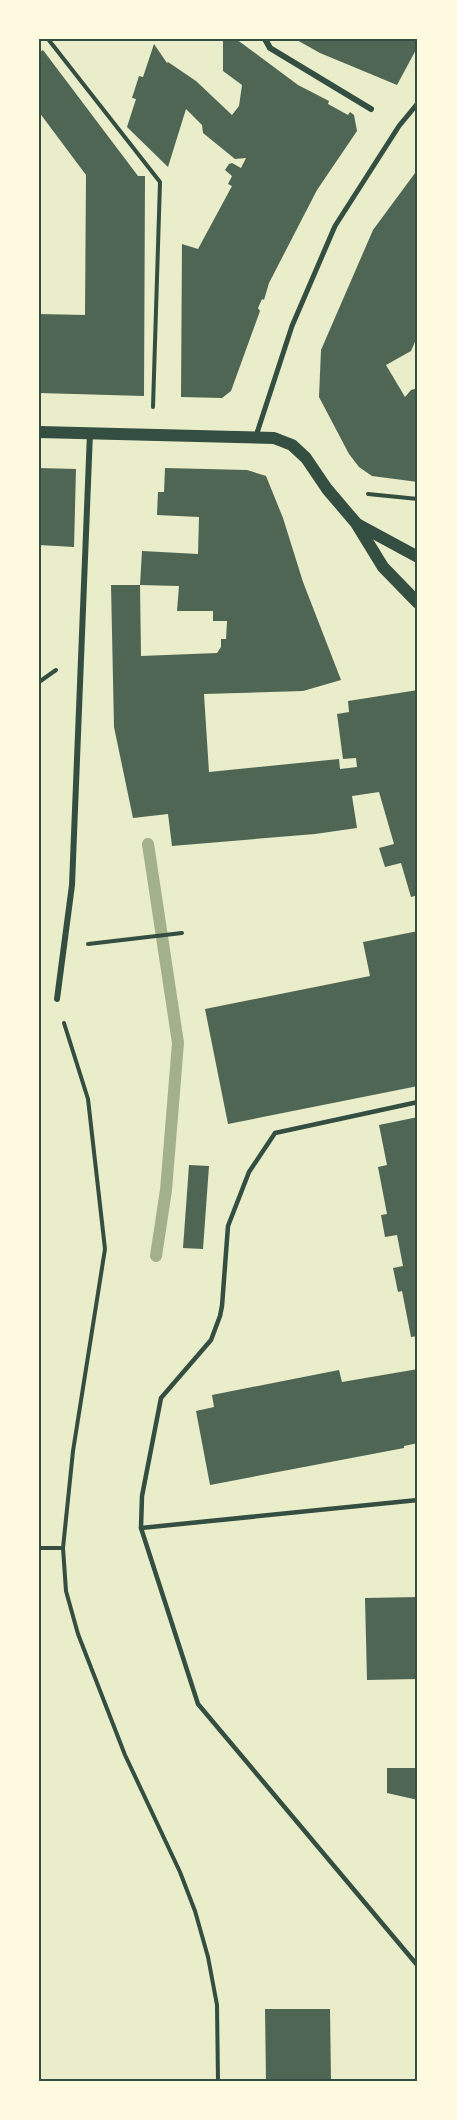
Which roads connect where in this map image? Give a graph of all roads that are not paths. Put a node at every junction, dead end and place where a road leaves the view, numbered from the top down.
1 (265, 39) edge
2 (418, 103) edge
3 (372, 109) dead end
4 (39, 432) edge
5 (90, 433) junction
6 (255, 437) junction
7 (356, 524) junction
8 (418, 557) edge
9 (418, 603) edge
10 (57, 999) road end
11 (418, 1102) edge
12 (418, 1500) edge
13 (141, 1528) junction
14 (418, 1966) edge

1 - 3 street
2 - 6 street
4 - 5 main road
5 - 6 main road
5 - 10 street
6 - 7 main road
7 - 8 main road
7 - 9 main road
11 - 13 lane
12 - 13 lane
13 - 14 lane

